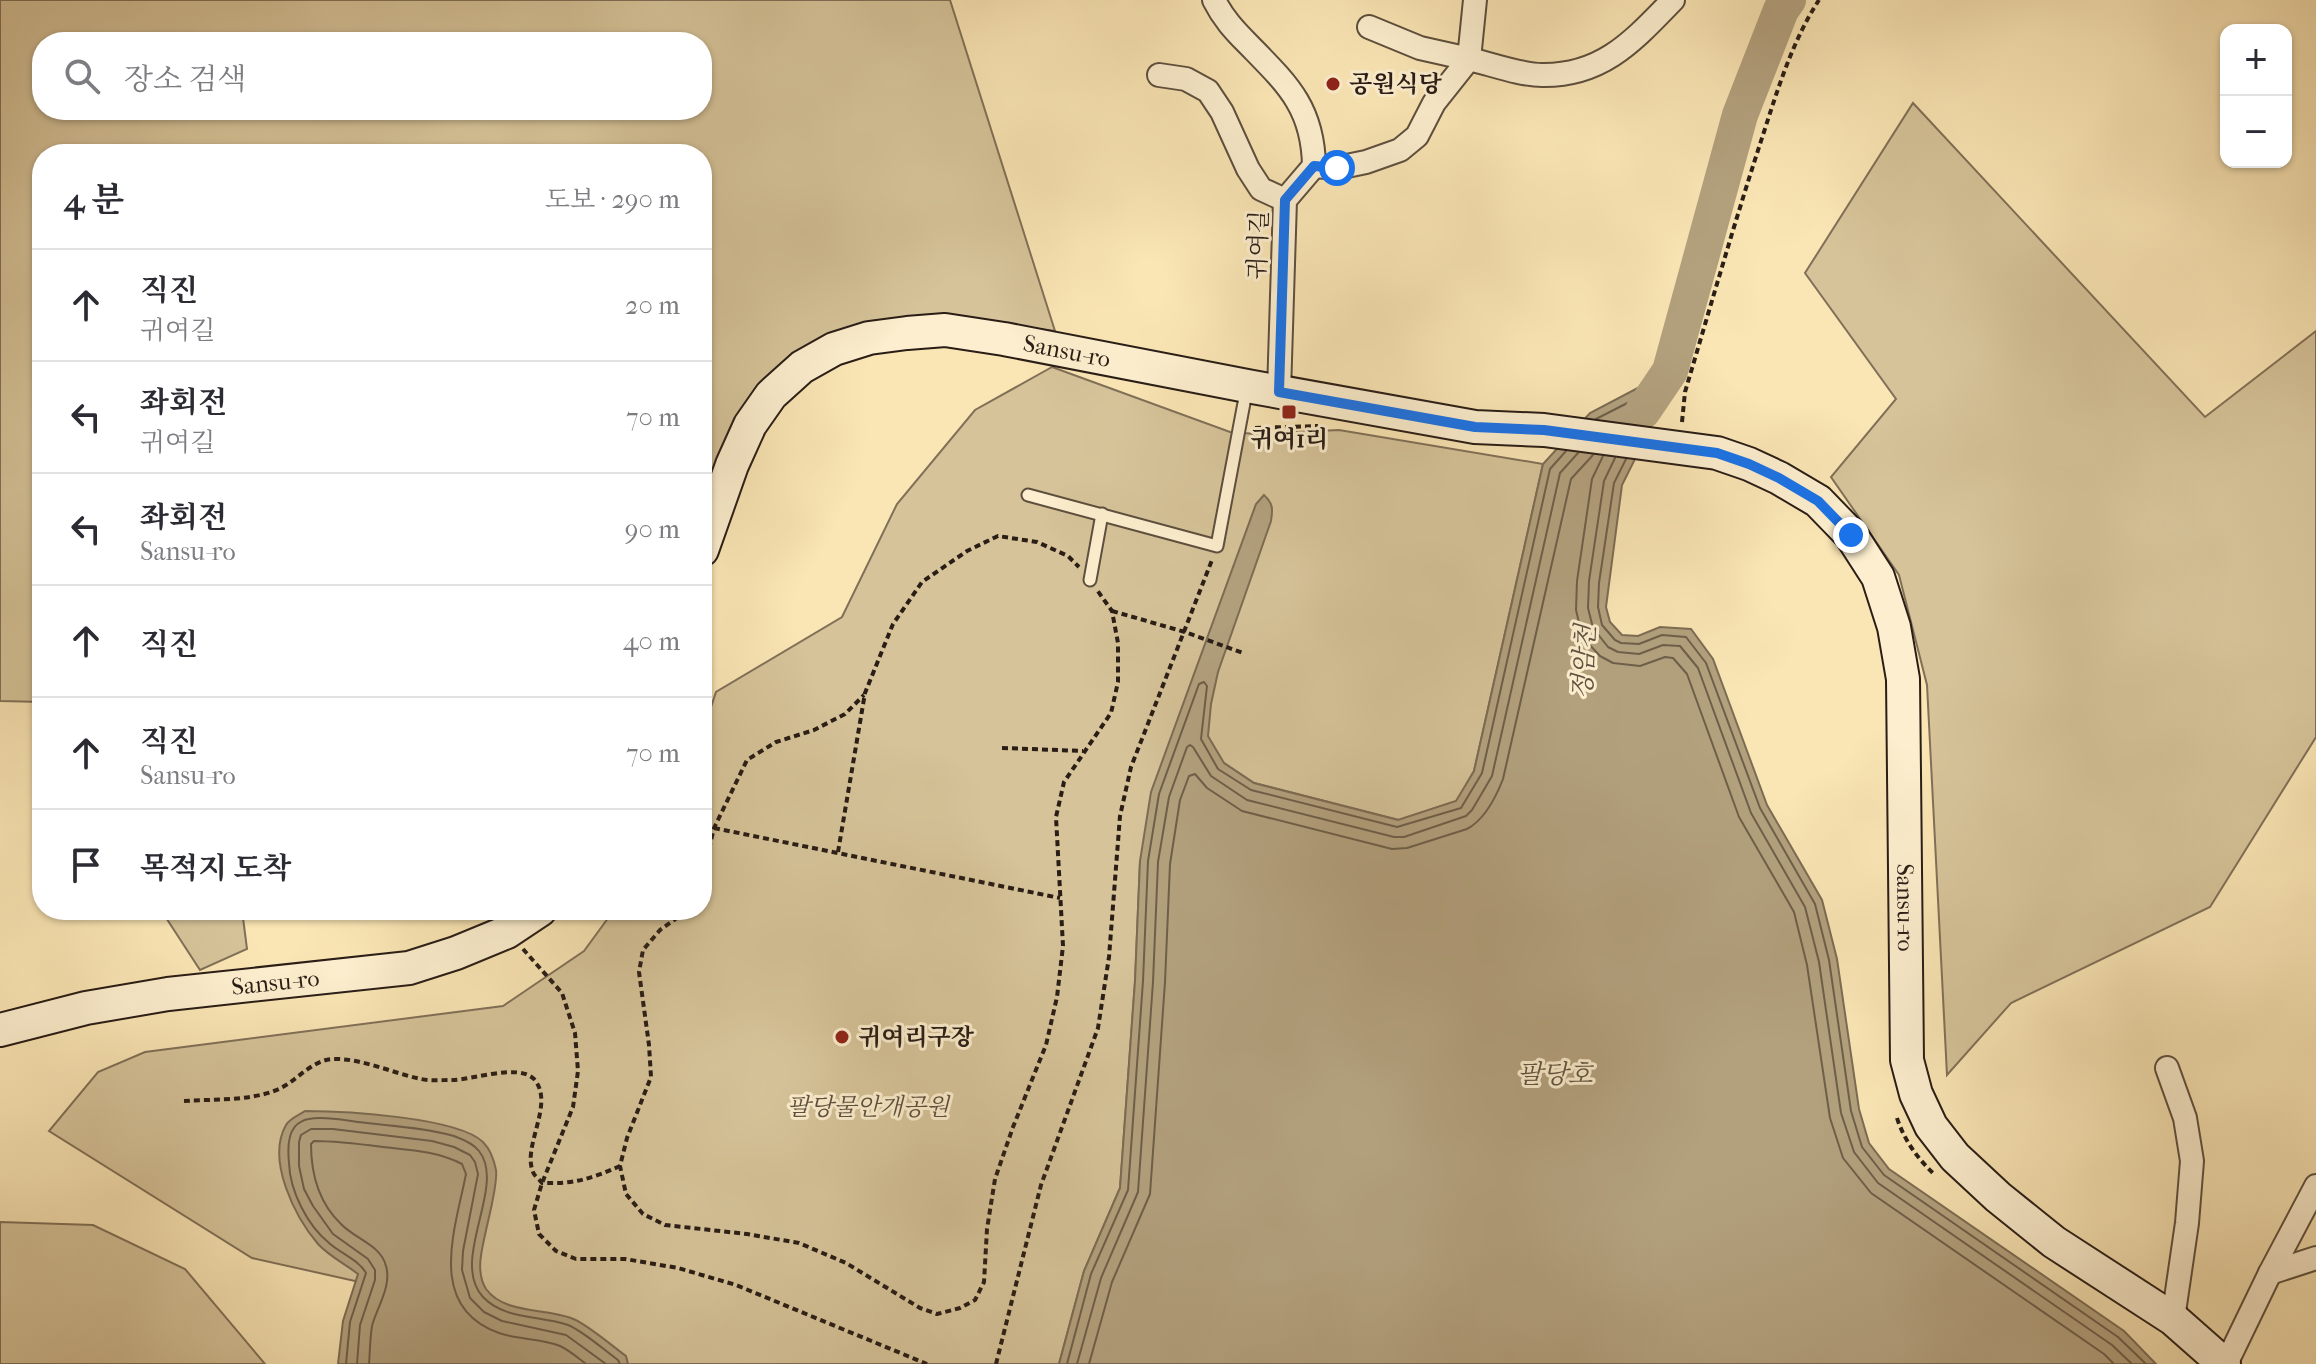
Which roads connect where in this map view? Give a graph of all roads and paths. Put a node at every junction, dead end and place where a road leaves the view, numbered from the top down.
1 (1214, 0) edge
2 (1475, 0) edge
3 (1673, 0) edge
4 (1819, 0) edge
5 (1369, 27) dead end
6 (1469, 59) junction
7 (1159, 75) dead end
8 (1314, 166) junction
9 (1285, 200) junction
10 (1247, 386) junction
11 (1279, 392) junction
12 (1669, 447) junction
13 (1028, 495) dead end
14 (1102, 514) junction
15 (712, 522) edge
16 (1217, 546) junction
17 (1090, 580) junction
18 (1112, 611) junction
19 (1185, 632) junction
20 (1243, 653) dead end
21 (865, 693) junction
22 (1002, 748) dead end
23 (1083, 751) junction
24 (714, 828) junction
25 (712, 836) edge
26 (838, 852) junction
27 (1060, 898) junction
28 (525, 920) edge
29 (674, 920) edge
30 (507, 932) junction
31 (0, 1030) edge
32 (2167, 1068) dead end
33 (184, 1101) dead end
34 (620, 1166) junction
35 (542, 1183) junction
36 (2316, 1186) edge
37 (2316, 1258) edge
38 (2270, 1273) junction
39 (2173, 1319) junction
40 (927, 1364) edge
41 (996, 1364) edge
42 (2225, 1364) edge

1 - 8 street
2 - 6 street
3 - 6 street
4 - 12 path
5 - 6 street
6 - 8 street
7 - 9 street
8 - 9 street, 귀여길
9 - 11 street, 귀여길
10 - 11 main road, Sansu-ro
10 - 15 main road, Sansu-ro
10 - 16 lane
11 - 12 main road, Sansu-ro
12 - 39 main road, Sansu-ro
13 - 14 lane
14 - 16 lane
14 - 17 lane
16 - 19 path
17 - 18 path
17 - 21 path
18 - 19 path
18 - 23 path
19 - 20 path
19 - 41 path
21 - 24 path
21 - 26 path
22 - 23 path
23 - 27 path
24 - 25 path
24 - 26 path
26 - 27 path
27 - 34 path
28 - 30 main road, Sansu-ro
29 - 34 path
30 - 31 main road, Sansu-ro
30 - 35 path
32 - 39 street
33 - 35 path
34 - 35 path
35 - 40 path
36 - 38 street
37 - 38 street
38 - 42 street
39 - 42 main road, Sansu-ro

